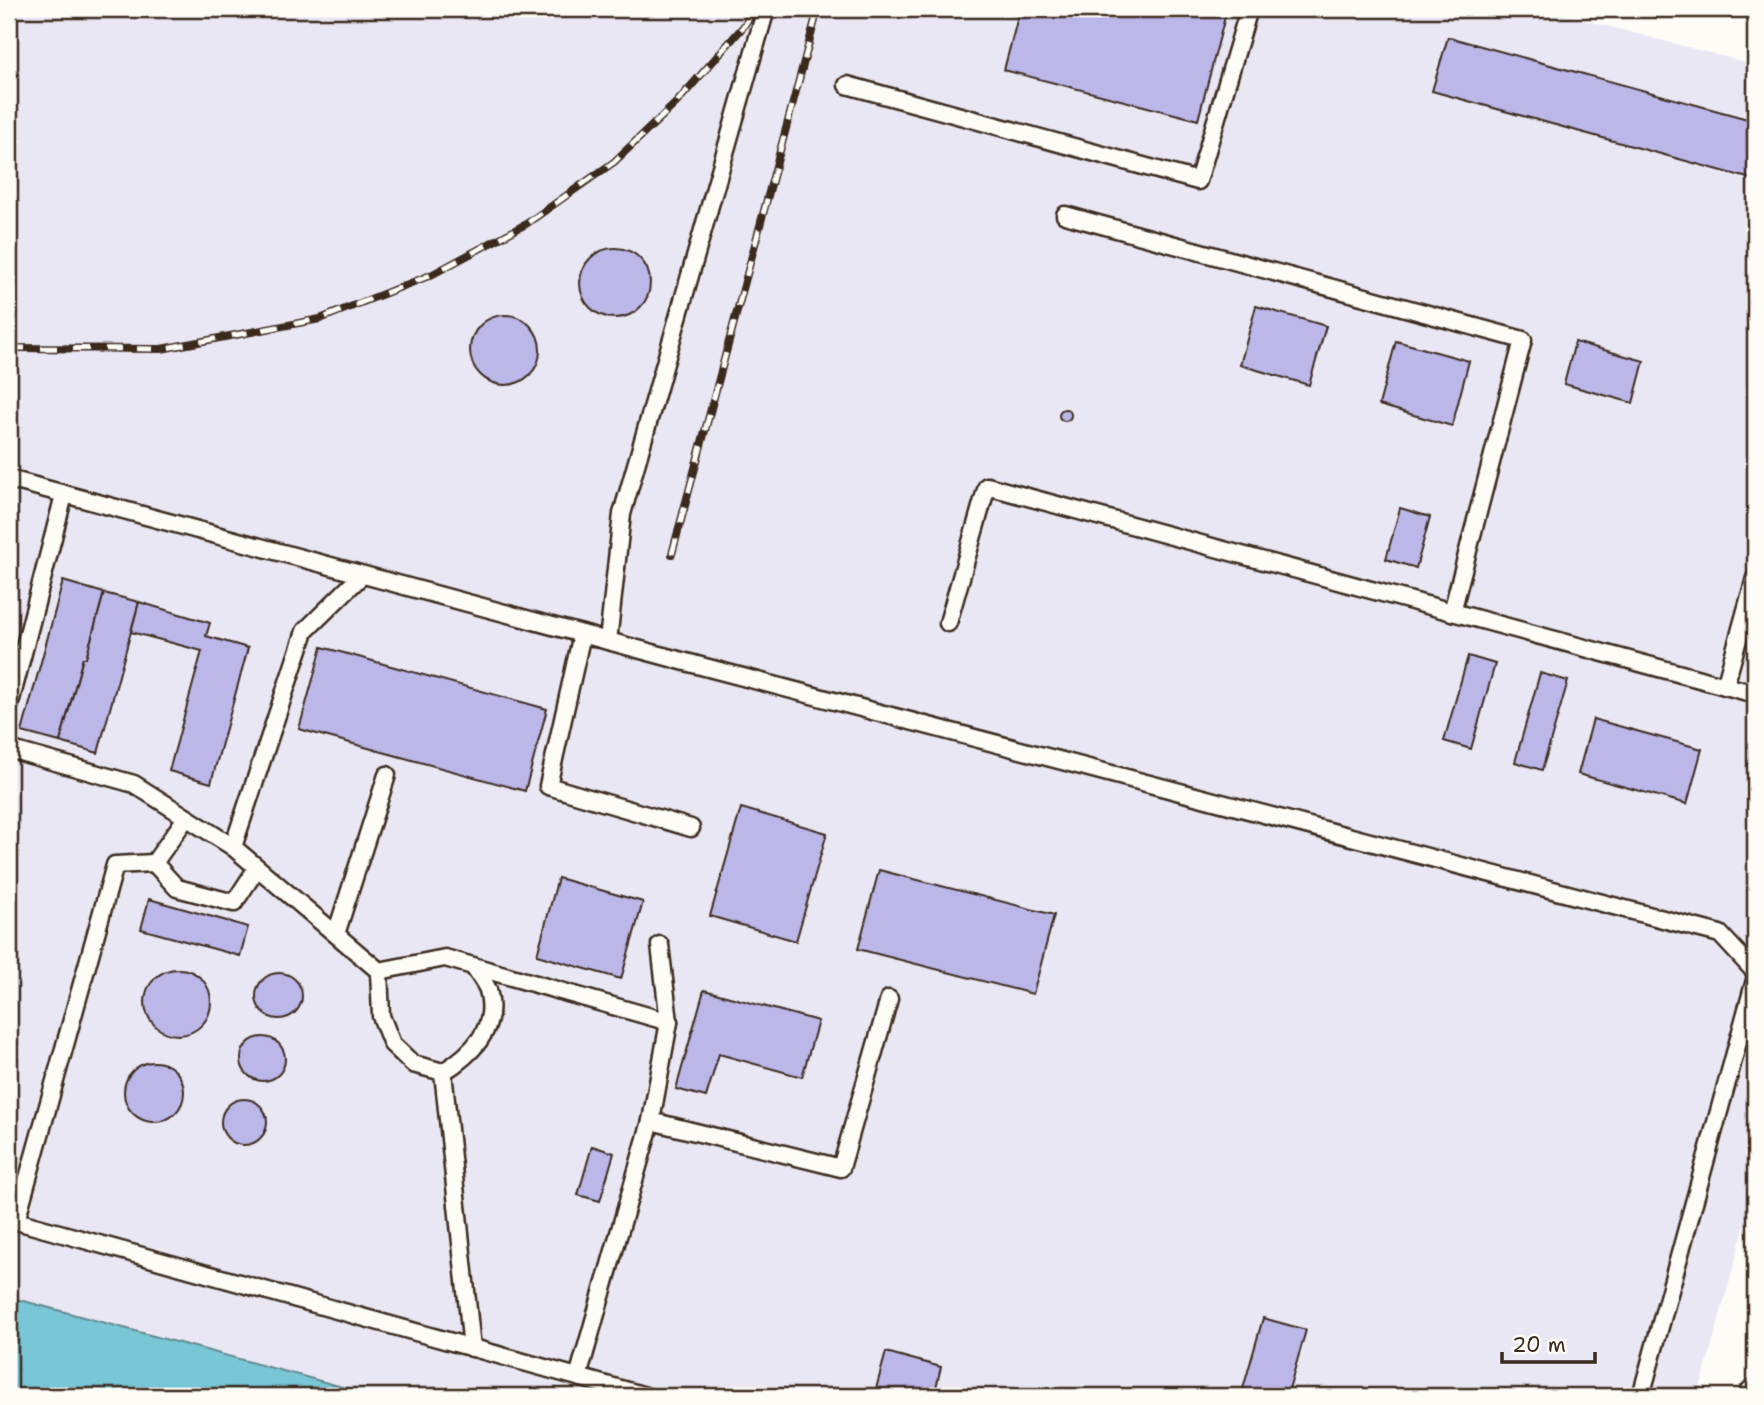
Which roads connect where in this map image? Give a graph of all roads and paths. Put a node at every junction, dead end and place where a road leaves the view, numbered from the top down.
1 (766, 9) edge
2 (1249, 9) edge
3 (847, 85) dead end
4 (1065, 215) dead end
5 (9, 479) edge
6 (64, 495) junction
7 (362, 575) junction
8 (1755, 578) edge
9 (1452, 611) junction
10 (948, 623) dead end
11 (582, 634) junction
12 (608, 641) junction
13 (1725, 686) junction
14 (1755, 694) edge
15 (9, 707) edge
16 (9, 749) edge
17 (387, 775) dead end
18 (186, 818) junction
19 (691, 828) dead end
20 (233, 848) junction
21 (155, 863) junction
22 (257, 868) junction
23 (336, 934) junction
24 (660, 945) dead end
25 (473, 967) junction
26 (379, 971) junction
27 (1755, 972) edge
28 (1755, 981) edge
29 (889, 999) dead end
30 (669, 1022) junction
31 (443, 1072) junction
32 (651, 1121) junction
33 (13, 1220) edge
34 (472, 1348) junction
35 (578, 1377) junction
36 (646, 1396) edge
37 (1641, 1396) edge

1 - 12 lane
2 - 3 lane
4 - 9 lane
5 - 6 lane
6 - 7 lane
6 - 15 lane
7 - 11 lane
7 - 20 lane
8 - 13 lane
9 - 10 lane
9 - 13 lane
11 - 12 lane
11 - 19 lane
12 - 27 lane
13 - 14 lane
16 - 18 lane
17 - 23 lane
18 - 20 lane
18 - 21 lane
20 - 22 lane
21 - 22 lane
21 - 33 lane
22 - 23 lane
23 - 26 lane
24 - 30 lane
25 - 26 lane
25 - 30 lane
25 - 31 lane
26 - 31 lane
28 - 37 lane
29 - 32 lane
30 - 32 lane
31 - 34 lane
32 - 35 lane
33 - 34 lane
34 - 35 lane
35 - 36 lane

